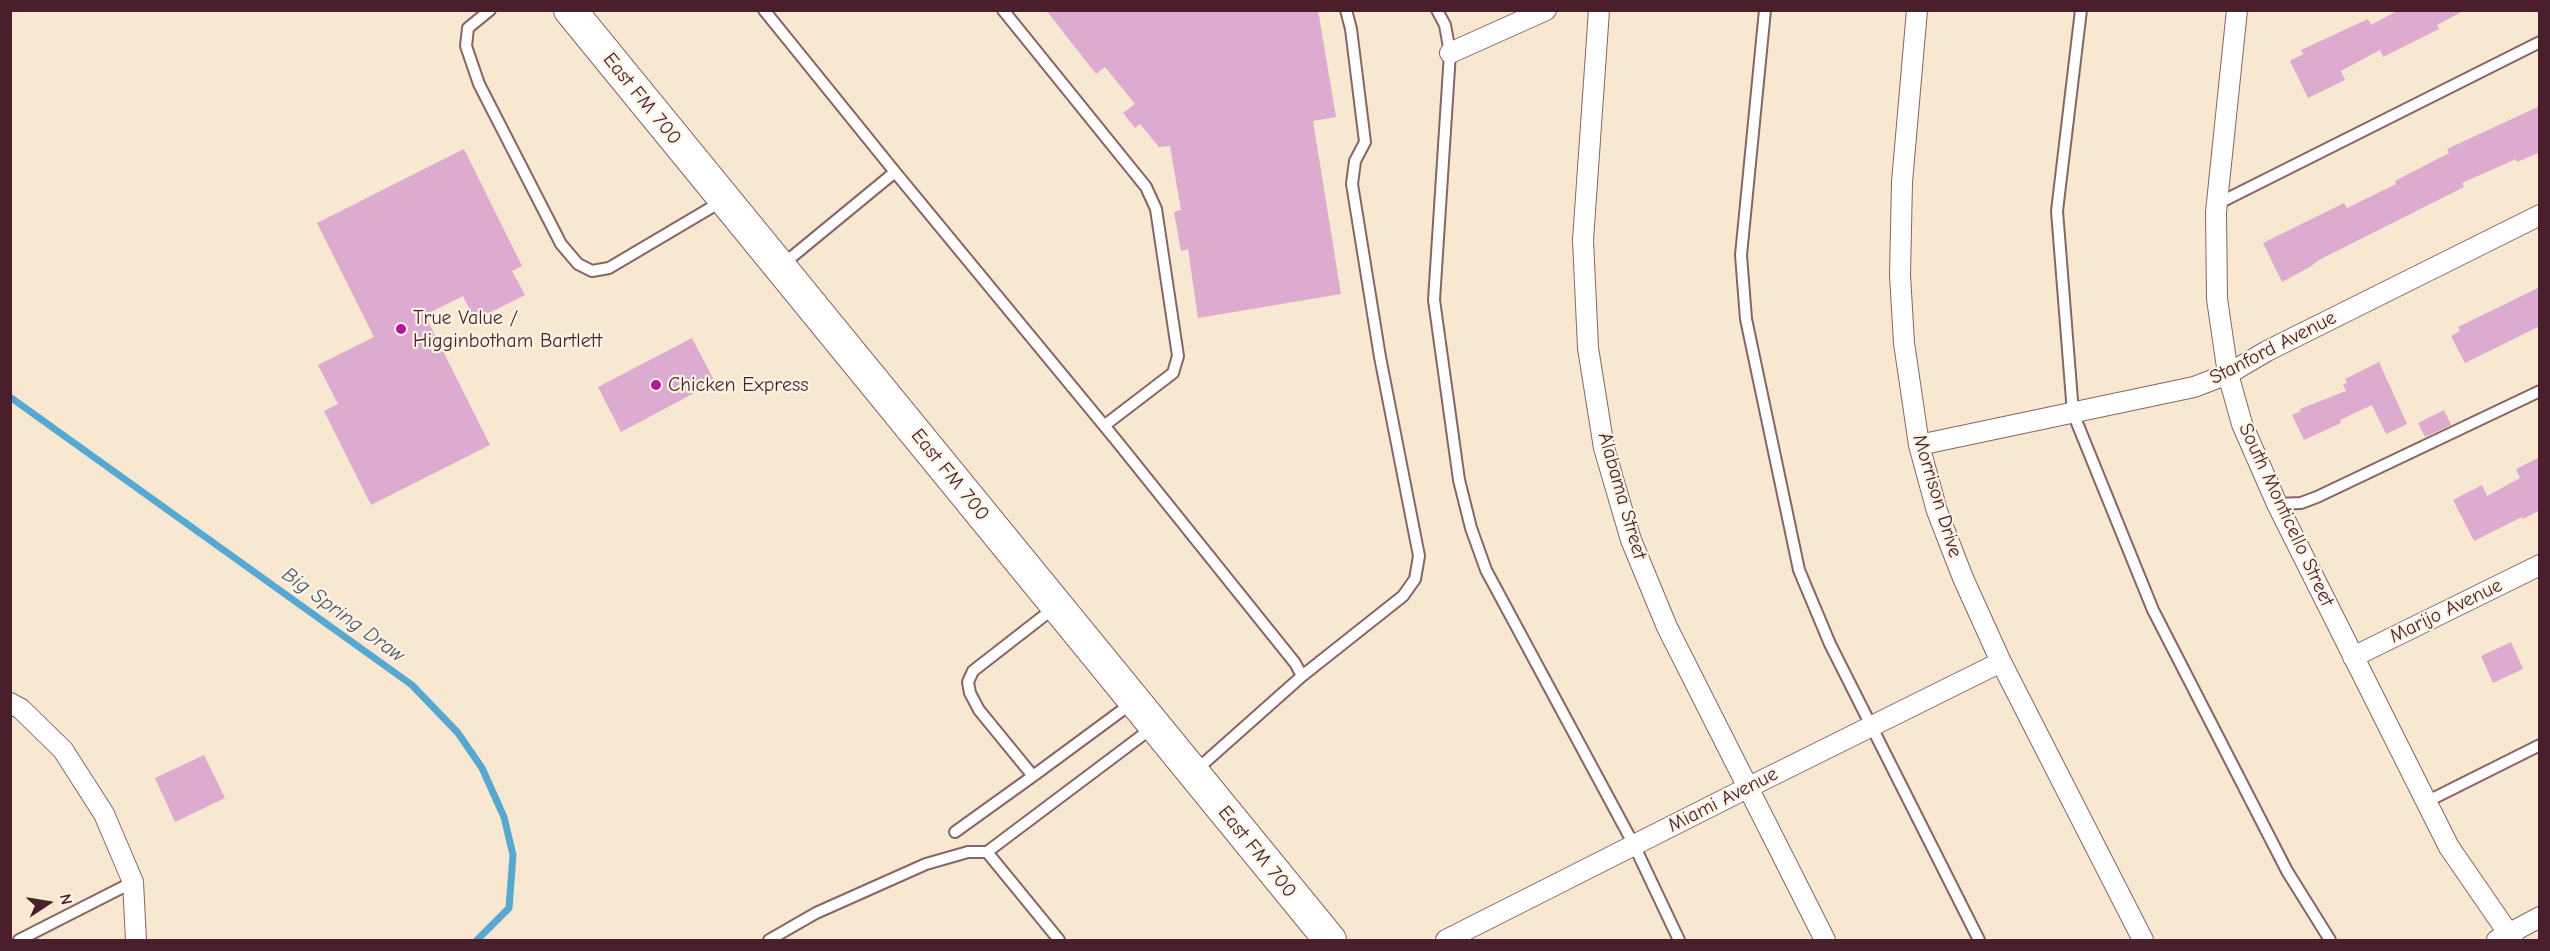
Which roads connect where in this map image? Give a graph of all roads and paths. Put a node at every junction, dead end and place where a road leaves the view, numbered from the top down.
1 (490, 10) edge
2 (570, 10) edge
3 (764, 10) edge
4 (1003, 10) edge
5 (1346, 10) edge
6 (1437, 10) edge
7 (1546, 10) edge
8 (1599, 10) edge
9 (1765, 10) edge
10 (1917, 10) edge
11 (2081, 10) edge
12 (2237, 10) edge
13 (2540, 42) edge
14 (1450, 53) junction
15 (895, 172) junction
16 (724, 200) junction
17 (2217, 204) junction
18 (2540, 215) edge
19 (780, 267) junction
20 (2228, 374) junction
21 (2540, 391) edge
22 (2073, 412) junction
23 (1105, 425) junction
24 (1919, 445) junction
25 (2277, 504) junction
26 (2540, 565) edge
27 (1057, 606) junction
28 (2353, 657) junction
29 (2001, 662) junction
30 (1302, 676) junction
31 (1134, 701) junction
32 (10, 703) edge
33 (1154, 726) junction
34 (1871, 726) junction
35 (2540, 745) edge
36 (1193, 773) junction
37 (1033, 776) junction
38 (1749, 786) junction
39 (2426, 802) junction
40 (955, 832) dead end
41 (1634, 845) junction
42 (987, 852) junction
43 (133, 882) junction
44 (2540, 917) edge
45 (2506, 938) edge
46 (20, 940) edge
47 (136, 940) edge
48 (769, 940) edge
49 (1059, 940) edge
50 (1330, 940) edge
51 (1446, 940) edge
52 (1679, 940) edge
53 (1826, 940) edge
54 (1979, 940) edge
55 (2143, 940) edge
56 (2330, 940) edge

1 - 16 lane
2 - 16 main road, East FM 700
3 - 15 lane
4 - 23 lane
5 - 30 lane
6 - 14 lane
7 - 14 street
8 - 38 street, Alabama Street
9 - 34 lane
10 - 24 street, Morrison Drive
11 - 22 lane
12 - 17 street, South Monticello Street
13 - 17 lane
14 - 41 lane
15 - 19 lane
15 - 23 lane
16 - 19 main road, East FM 700
17 - 20 street, South Monticello Street
18 - 20 street, Stanford Avenue
19 - 27 main road, East FM 700
20 - 22 street, Stanford Avenue
20 - 25 street, South Monticello Street
21 - 25 lane
22 - 24 street, Stanford Avenue
22 - 56 lane
23 - 30 lane
24 - 29 street, Morrison Drive
25 - 28 street, South Monticello Street
26 - 28 street, Marijo Avenue
27 - 31 main road, East FM 700
27 - 37 lane
28 - 39 street, South Monticello Street
29 - 34 street, Miami Avenue
29 - 55 street, Morrison Drive
30 - 36 lane
31 - 33 main road, East FM 700
31 - 37 lane
32 - 43 street
33 - 36 main road, East FM 700
33 - 42 lane
34 - 38 street, Miami Avenue
34 - 54 lane
35 - 39 lane
36 - 50 main road, East FM 700
37 - 40 lane
38 - 41 street, Miami Avenue
38 - 53 street, Alabama Street
39 - 45 street, South Monticello Street
41 - 51 street, Miami Avenue
41 - 52 lane
42 - 48 lane
42 - 49 lane
43 - 46 lane
43 - 47 street
44 - 45 street

